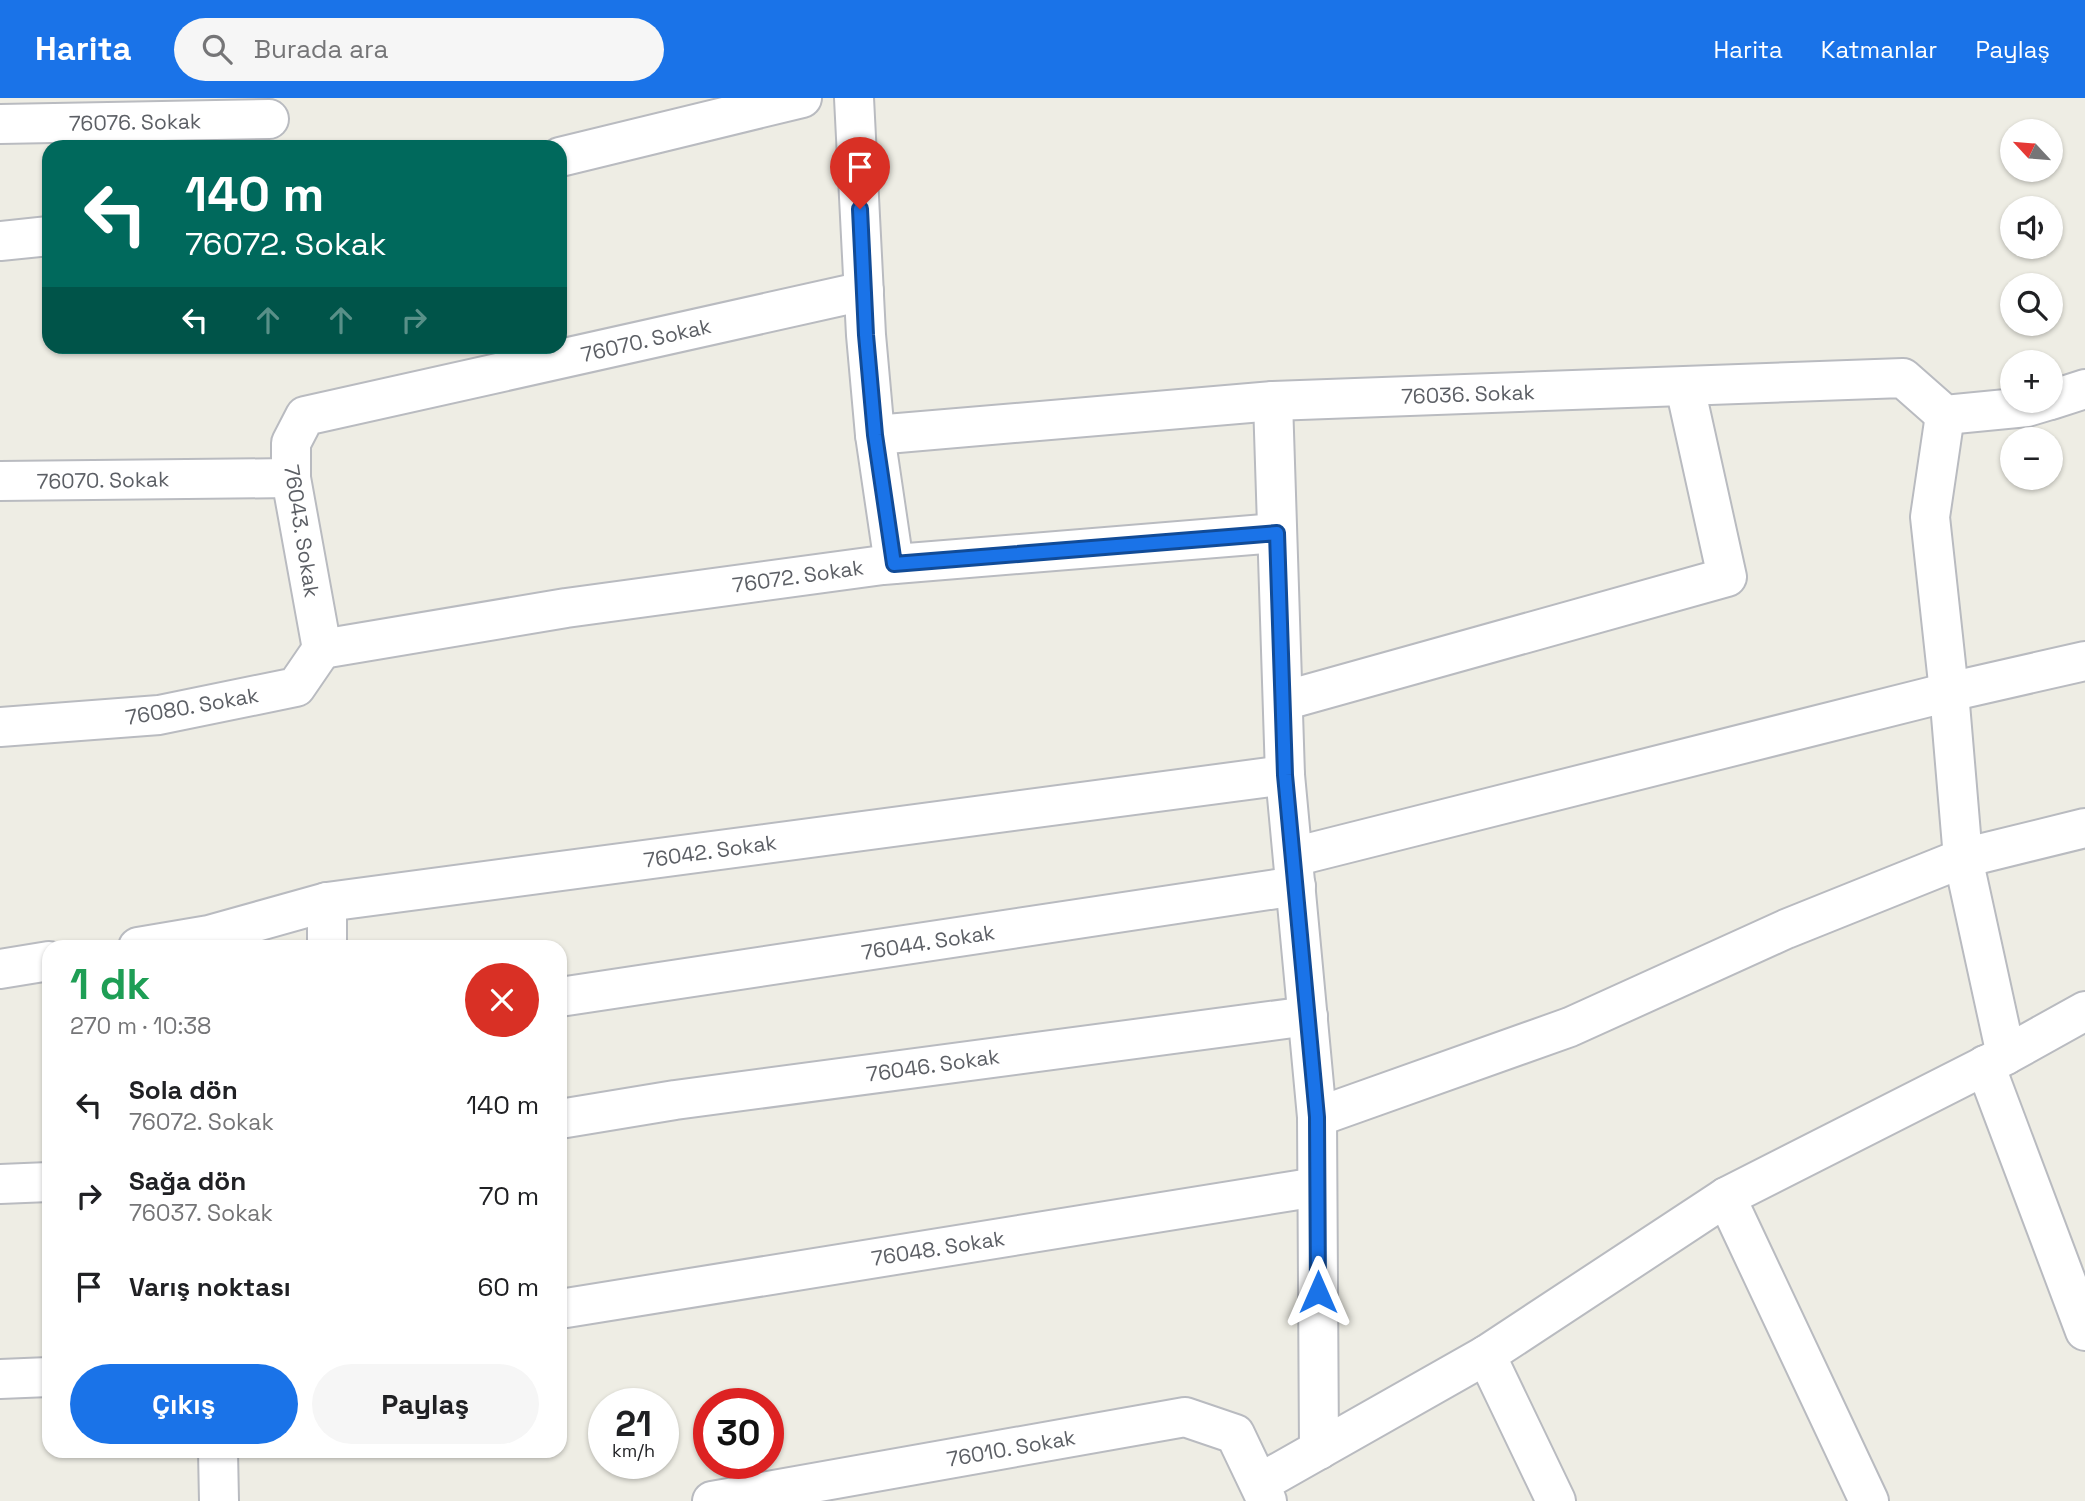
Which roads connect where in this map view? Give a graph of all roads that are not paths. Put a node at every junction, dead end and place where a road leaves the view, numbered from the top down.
1 (802, 98) edge
2 (854, 98) edge
3 (269, 119) dead end
4 (0, 124) edge
5 (567, 155) edge
6 (42, 237) edge
7 (0, 241) edge
8 (864, 291) junction
9 (1685, 387) junction
10 (2085, 389) edge
11 (2063, 396) edge
12 (1273, 401) junction
13 (2000, 410) edge
14 (1945, 415) junction
15 (305, 416) joint
16 (875, 435) junction
17 (291, 478) junction
18 (0, 481) edge
19 (1277, 533) junction
20 (894, 564) junction
21 (322, 649) junction
22 (2085, 661) edge
23 (1949, 692) junction
24 (1283, 701) junction
25 (0, 727) edge
26 (1285, 775) junction
27 (2085, 828) edge
28 (1964, 858) junction
29 (1294, 872) junction
30 (327, 902) junction
31 (213, 940) edge
32 (327, 940) edge
33 (42, 962) edge
34 (0, 969) edge
35 (567, 996) edge
36 (2085, 1011) edge
37 (1307, 1016) junction
38 (1995, 1060) junction
39 (1317, 1117) junction
40 (567, 1118) edge
41 (42, 1182) edge
42 (0, 1184) edge
43 (1317, 1186) junction
44 (1726, 1197) junction
45 (567, 1308) edge
46 (2085, 1331) edge
47 (1486, 1355) junction
48 (42, 1377) edge
49 (0, 1379) edge
50 (1319, 1450) junction
51 (218, 1458) edge
52 (1263, 1492) edge
53 (219, 1501) edge
54 (712, 1501) edge
55 (1556, 1501) edge
56 (1869, 1501) edge

1 - 5 street
2 - 8 street
3 - 4 street, 76076. Sokak
6 - 7 street
8 - 15 street, 76070. Sokak
8 - 16 street
9 - 12 street, 76036. Sokak
9 - 14 street, 76036. Sokak
9 - 24 street
10 - 11 street
12 - 16 street, 76036. Sokak
12 - 19 street
13 - 14 street
14 - 23 street
15 - 17 street, 76043. Sokak
16 - 20 street
17 - 18 street, 76070. Sokak
17 - 21 street, 76043. Sokak
19 - 20 street, 76072. Sokak
19 - 24 street
20 - 21 street, 76072. Sokak
21 - 25 street, 76080. Sokak
22 - 23 street, 76044. Sokak
23 - 28 street
23 - 29 street, 76044. Sokak
24 - 26 street
26 - 29 street
26 - 30 street, 76042. Sokak
27 - 28 street
28 - 38 street
28 - 39 street
29 - 35 street, 76044. Sokak
29 - 37 street
30 - 31 street, 76042. Sokak
30 - 32 street
33 - 34 street
36 - 38 street
37 - 39 street
37 - 40 street, 76046. Sokak
38 - 44 street
38 - 46 street
39 - 43 street
41 - 42 street
43 - 45 street, 76048. Sokak
43 - 50 street
44 - 47 street
44 - 56 street
47 - 50 street
47 - 55 street
48 - 49 street
50 - 52 street
51 - 53 street
52 - 54 street, 76010. Sokak

